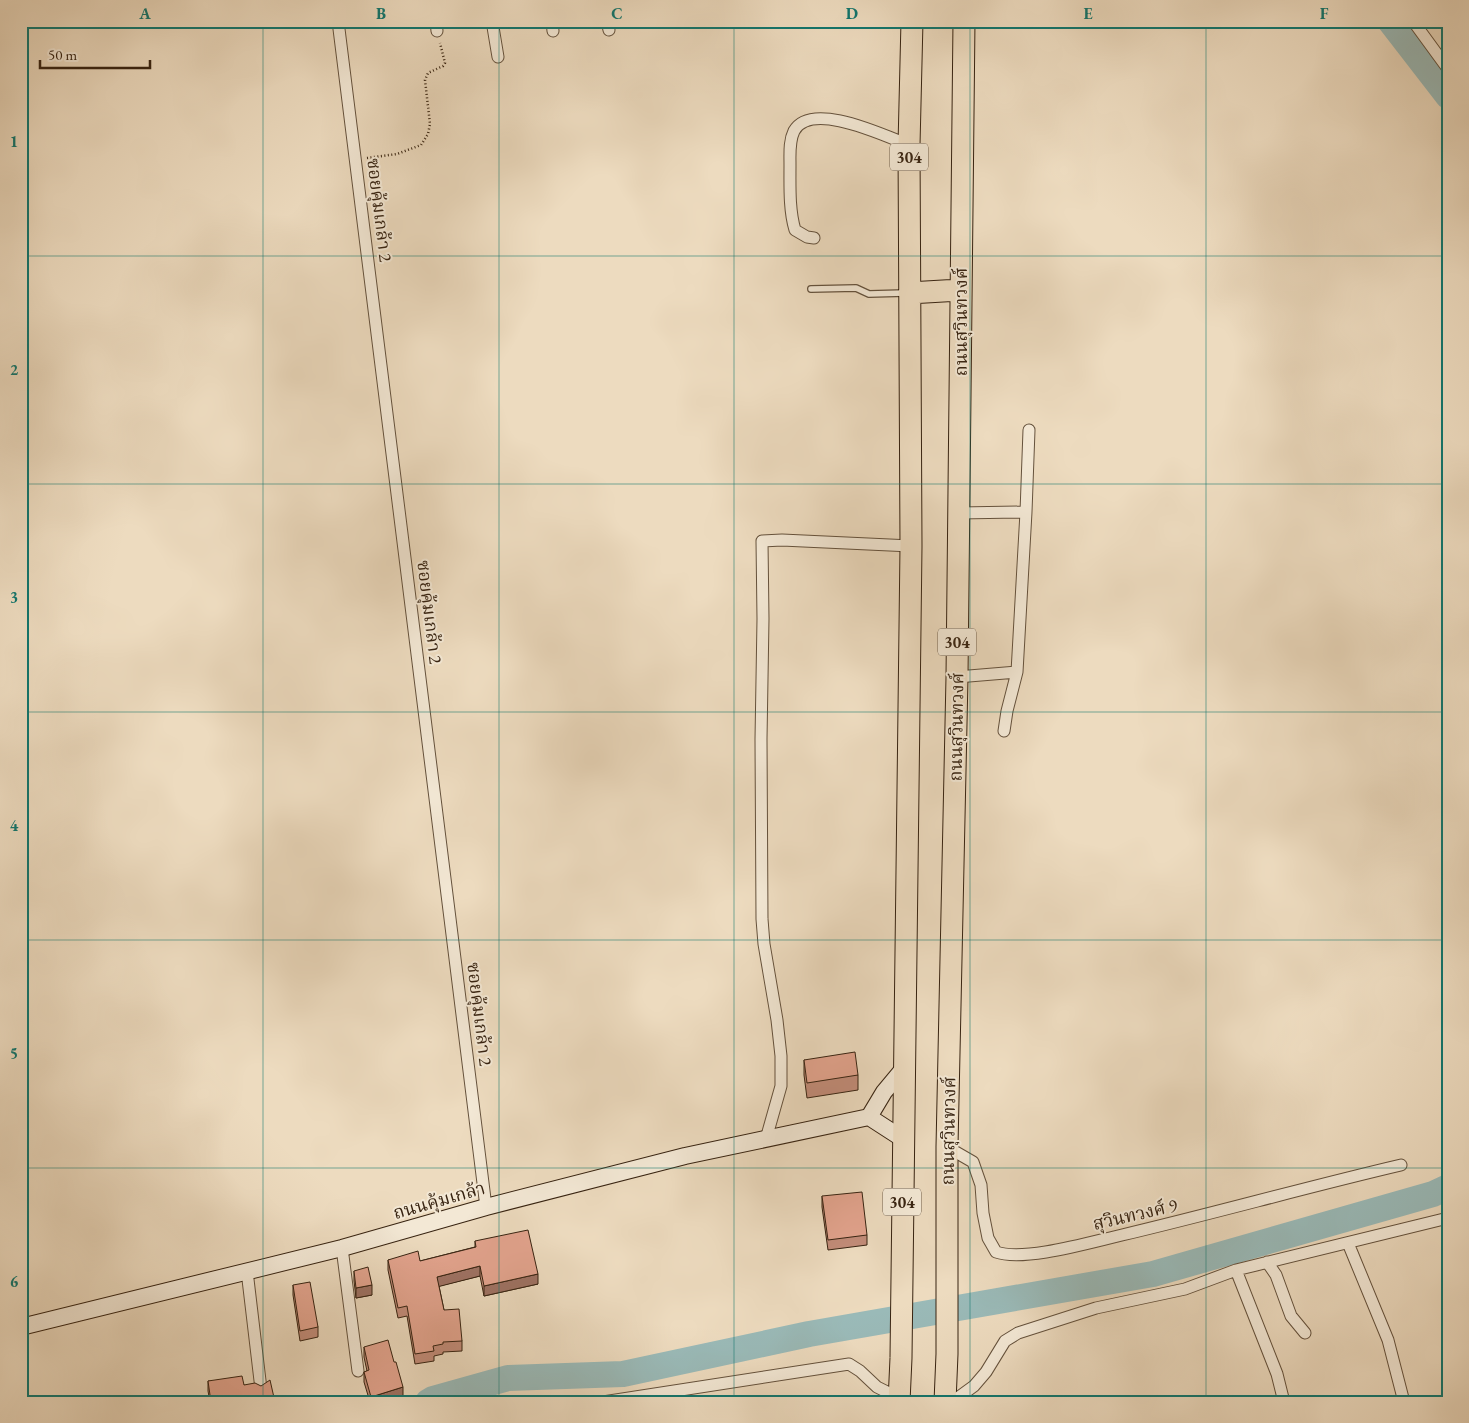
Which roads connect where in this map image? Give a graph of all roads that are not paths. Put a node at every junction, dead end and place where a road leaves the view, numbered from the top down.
1 (338, 21) edge
2 (492, 21) edge
3 (912, 21) edge
4 (964, 21) edge
5 (1413, 21) edge
6 (498, 56) dead end
7 (1448, 69) edge
8 (909, 145) junction
9 (814, 238) dead end
10 (810, 289) dead end
11 (960, 290) junction
12 (909, 292) junction
13 (1029, 430) dead end
14 (1026, 512) junction
15 (959, 513) junction
16 (911, 546) junction
17 (1017, 672) junction
18 (957, 677) junction
19 (1004, 731) dead end
20 (904, 1068) junction
21 (869, 1117) junction
22 (766, 1139) junction
23 (902, 1139) junction
24 (947, 1147) junction
25 (1401, 1166) dead end
26 (486, 1207) junction
27 (1448, 1218) edge
28 (1348, 1243) junction
29 (342, 1248) junction
30 (1267, 1262) junction
31 (1236, 1270) junction
32 (247, 1271) junction
33 (21, 1327) edge
34 (1305, 1333) dead end
35 (358, 1371) dead end
36 (261, 1389) edge
37 (899, 1400) edge
38 (603, 1402) edge
39 (945, 1402) edge
40 (952, 1402) edge
41 (1284, 1402) edge
42 (1404, 1402) edge

1 - 26 street, ซอยคุ้มเกล้า 2
2 - 6 street
3 - 8 highway, 304
4 - 11 highway, ถนนสุวินทวงศ์ / 304
5 - 7 street
8 - 9 street
8 - 12 highway, 304
10 - 12 lane
11 - 12 highway
11 - 15 highway, ถนนสุวินทวงศ์ / 304
12 - 16 highway, 304
13 - 14 street
14 - 15 street
14 - 17 street
15 - 18 highway, ถนนสุวินทวงศ์ / 304
16 - 20 highway, 304
16 - 22 street
17 - 18 street
17 - 19 street
18 - 24 highway, ถนนสุวินทวงศ์ / 304
20 - 21 main road
20 - 23 highway, 304
21 - 22 main road, ถนนคุ้มเกล้า
21 - 23 main road
22 - 26 main road, ถนนคุ้มเกล้า
23 - 37 highway, 304
24 - 25 street, สุวินทวงศ์ 9
24 - 39 highway, ถนนสุวินทวงศ์ / 304
26 - 29 main road, ถนนคุ้มเกล้า
27 - 28 street
28 - 30 street
28 - 42 street
29 - 32 main road, ถนนคุ้มเกล้า
29 - 35 street
30 - 31 street
30 - 34 street
31 - 40 street
31 - 41 street
32 - 33 main road, ถนนคุ้มเกล้า
32 - 36 street
37 - 38 street

